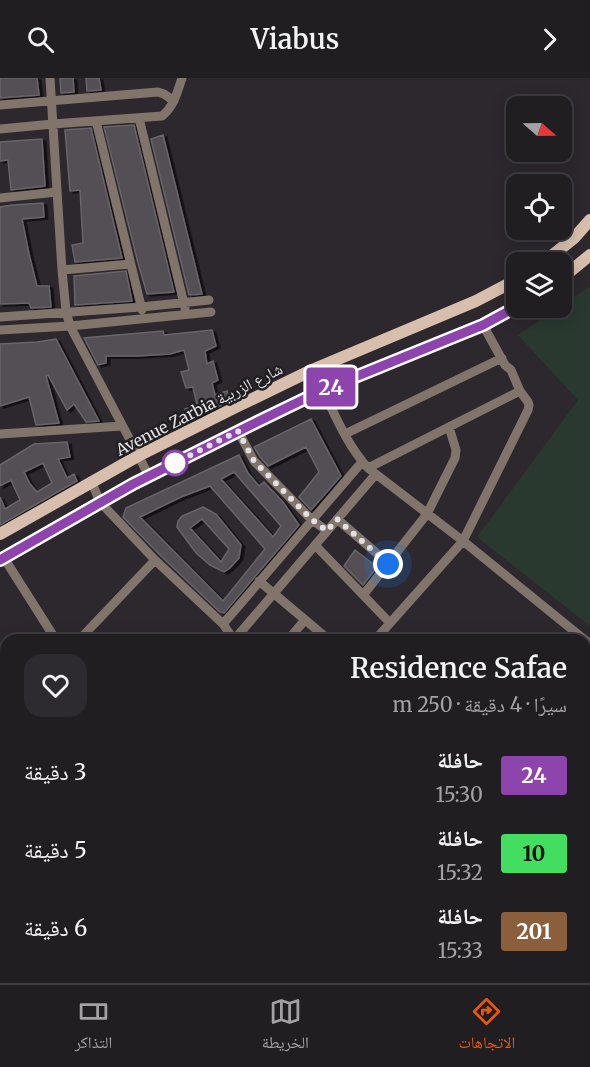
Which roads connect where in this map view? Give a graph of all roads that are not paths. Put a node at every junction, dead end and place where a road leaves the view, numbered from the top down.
1 (50, 78) edge
2 (182, 78) edge
3 (52, 100) junction
4 (174, 101) junction
5 (0, 105) edge
6 (139, 118) junction
7 (96, 121) junction
8 (53, 123) junction
9 (0, 129) edge
10 (57, 192) junction
11 (1, 194) edge
12 (590, 220) edge
13 (556, 252) edge
14 (590, 255) edge
15 (130, 264) junction
16 (62, 270) junction
17 (572, 270) edge
18 (506, 285) edge
19 (209, 300) dead end
20 (184, 302) junction
21 (141, 307) junction
22 (66, 311) junction
23 (211, 312) dead end
24 (186, 313) junction
25 (506, 313) edge
26 (31, 314) junction
27 (0, 317) edge
28 (143, 318) junction
29 (483, 325) junction
30 (70, 326) junction
31 (34, 328) junction
32 (0, 330) edge
33 (502, 358) junction
34 (312, 370) junction
35 (323, 390) junction
36 (520, 391) junction
37 (122, 426) junction
38 (449, 427) junction
39 (238, 431) junction
40 (0, 434) edge
41 (345, 434) junction
42 (138, 456) junction
43 (368, 468) junction
44 (149, 476) junction
45 (92, 483) junction
46 (100, 502) junction
47 (427, 514) junction
48 (311, 519) junction
49 (337, 519) junction
50 (327, 531) junction
51 (0, 534) edge
52 (297, 538) junction
53 (463, 541) junction
54 (313, 547) junction
55 (2, 559) edge
56 (155, 560) junction
57 (388, 564) junction
58 (260, 581) junction
59 (364, 594) junction
60 (274, 595) junction
61 (304, 621) junction
62 (390, 623) junction
63 (223, 624) junction
64 (52, 634) edge
65 (85, 634) edge
66 (230, 634) edge
67 (239, 634) edge
68 (293, 634) edge
69 (319, 634) edge
70 (380, 634) edge
71 (578, 634) edge

1 - 3 street
2 - 4 street
3 - 4 street
3 - 5 street
3 - 8 street
4 - 6 street
6 - 7 street
6 - 20 street
7 - 8 street
7 - 15 street
8 - 9 street
8 - 10 street
10 - 11 street
10 - 16 street
12 - 13 main road
14 - 17 main road
15 - 16 street
15 - 21 street
16 - 22 street
18 - 34 main road, Avenue Zarbia شارع الزربية
19 - 20 street
20 - 21 street
20 - 24 street
21 - 22 street
21 - 28 street
22 - 26 street
22 - 30 street
23 - 24 street
24 - 28 street
25 - 29 main road
26 - 27 street
26 - 31 street
28 - 30 street
29 - 33 street
29 - 35 main road
30 - 31 street
30 - 37 street
31 - 32 street
33 - 36 street
33 - 41 street
34 - 35 street
34 - 42 main road, Avenue Zarbia شارع الزربية
35 - 39 main road
35 - 41 street
36 - 38 street
36 - 53 street
37 - 40 street
37 - 42 street
38 - 43 street
38 - 47 street
39 - 44 main road
39 - 48 street
41 - 43 street
42 - 44 street
42 - 45 main road, Avenue Zarbia شارع الزربية
43 - 47 street
43 - 48 street
43 - 49 street
44 - 46 main road
45 - 46 street
45 - 51 main road, Avenue Zarbia شارع الزربية
46 - 55 main road
46 - 56 street
47 - 53 street
47 - 57 street
48 - 50 street
48 - 52 street
49 - 50 street
49 - 57 street
50 - 54 street
52 - 54 street
52 - 58 street
53 - 62 street
53 - 71 street
54 - 59 street
54 - 60 street
55 - 64 street
56 - 63 street
56 - 65 street
57 - 59 street
58 - 60 street
58 - 63 street
59 - 62 street
60 - 61 street
60 - 67 street
61 - 68 street
61 - 69 street
62 - 70 street
63 - 66 street

